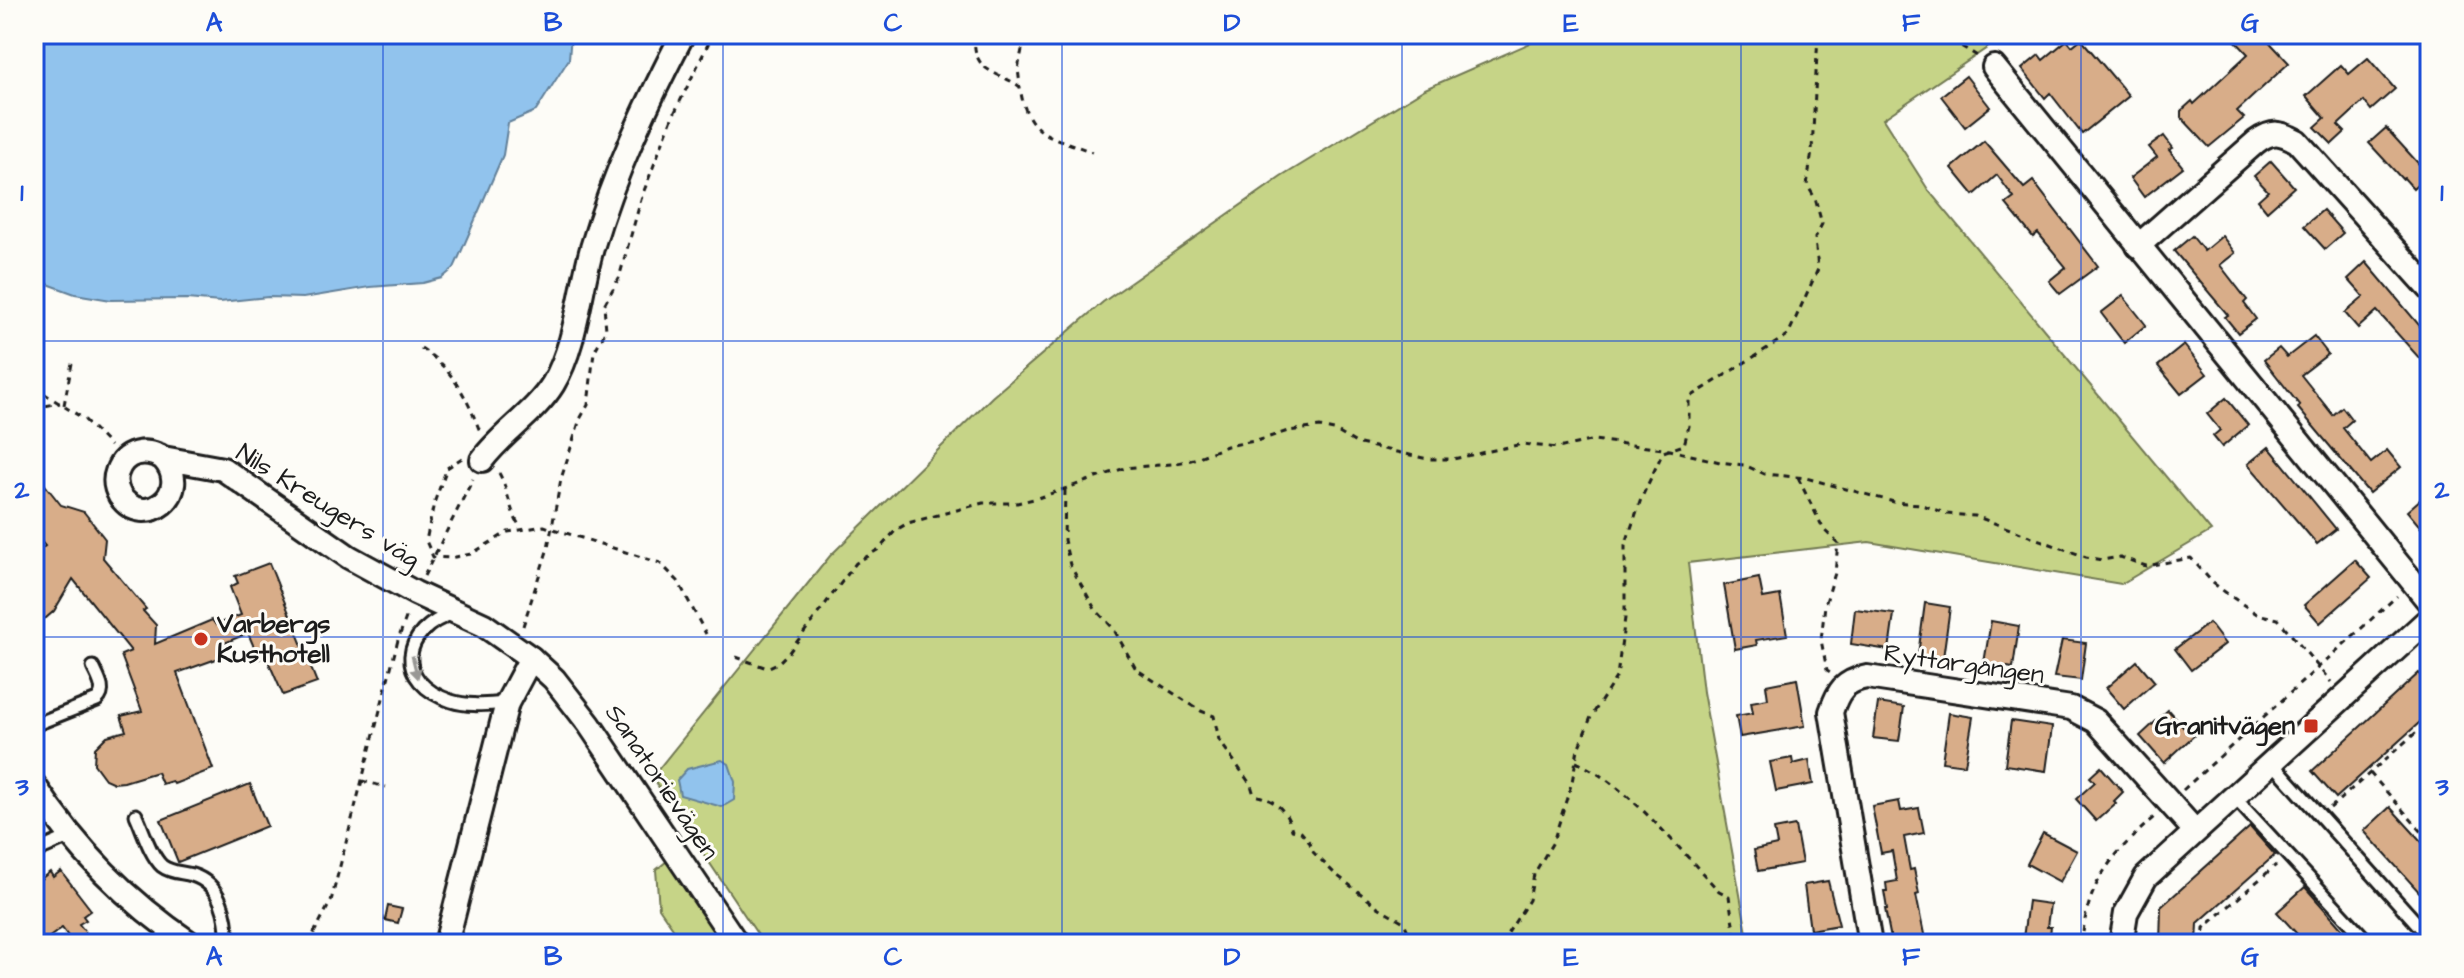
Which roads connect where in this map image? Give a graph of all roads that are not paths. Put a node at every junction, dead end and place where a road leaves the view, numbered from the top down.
1 (683, 34) edge
2 (1994, 67) road end
3 (2138, 246) junction
4 (2430, 289) edge
5 (485, 456) road end
6 (163, 458) junction
7 (415, 593) joint
8 (2430, 603) edge
9 (455, 613) junction
10 (2430, 618) edge
11 (524, 652) junction
12 (93, 667) dead end
13 (507, 703) junction
14 (34, 725) edge
15 (2271, 761) junction
16 (34, 785) edge
17 (2233, 796) junction
18 (136, 815) dead end
19 (2195, 831) junction
20 (71, 836) junction
21 (34, 852) edge
22 (2430, 938) edge
23 (191, 944) edge
24 (228, 944) edge
25 (446, 944) edge
26 (737, 944) edge
27 (1870, 944) edge
28 (2121, 944) edge
29 (2370, 944) edge

1 - 5 street
2 - 3 street
3 - 4 street
3 - 8 street
6 - 6 street, Nils Kreugers väg
6 - 7 street, Nils Kreugers väg
7 - 9 street, Sanatorievägen
9 - 11 street, Sanatorievägen
9 -> 13 lane
10 - 15 street
11 - 13 street
11 - 26 street, Sanatorievägen
12 - 14 lane
13 - 25 street
15 - 17 street
15 - 22 lane
16 - 20 street
17 - 19 street
17 - 29 lane
18 - 24 lane
19 - 27 street, Ryttargången
19 - 28 street
20 - 21 lane
20 - 23 street

